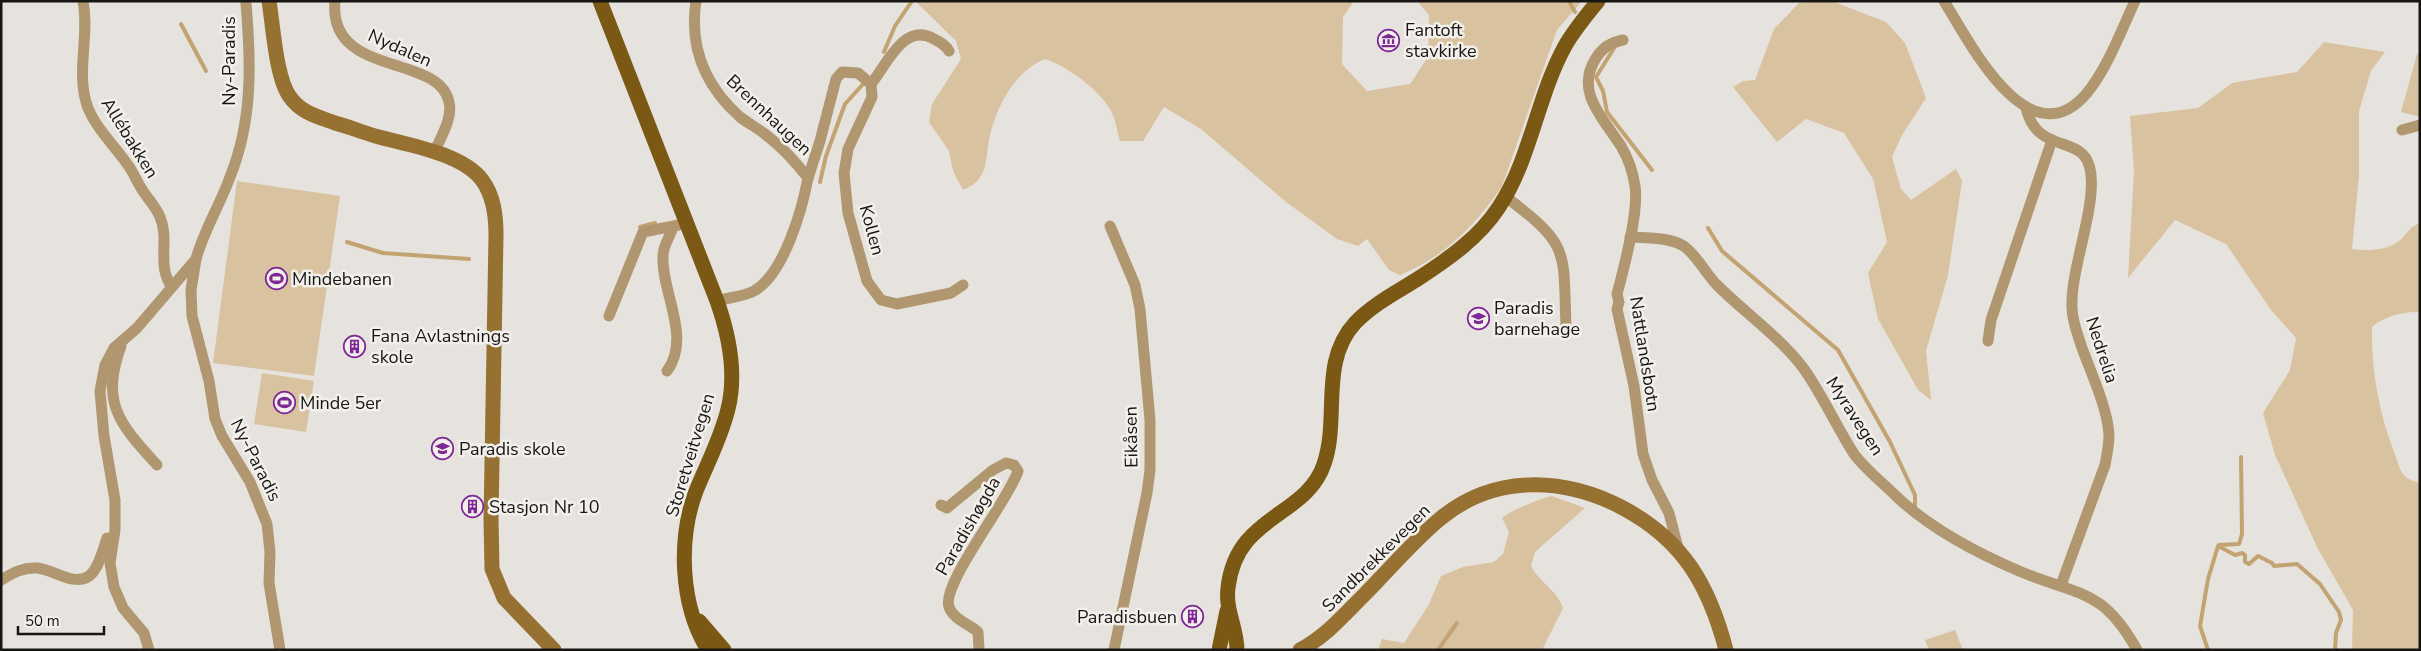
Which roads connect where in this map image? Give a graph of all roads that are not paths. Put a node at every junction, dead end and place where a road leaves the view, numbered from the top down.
1 (83, 1) edge
2 (270, 1) edge
3 (335, 1) edge
4 (600, 1) edge
5 (696, 1) edge
6 (1598, 1) edge
7 (1944, 1) edge
8 (2135, 1) edge
9 (246, 3) dead end
10 (1623, 40) dead end
11 (949, 51) dead end
12 (871, 84) junction
13 (2026, 108) junction
14 (2420, 125) edge
15 (2402, 130) dead end
16 (2052, 140) junction
17 (434, 153) junction
18 (808, 178) junction
19 (1506, 197) junction
20 (680, 225) junction
21 (1110, 226) dead end
22 (1630, 237) junction
23 (196, 259) junction
24 (963, 286) dead end
25 (172, 287) junction
26 (717, 301) junction
27 (609, 316) dead end
28 (1566, 327) dead end
29 (124, 340) junction
30 (1988, 341) dead end
31 (667, 371) dead end
32 (157, 465) dead end
33 (941, 505) dead end
34 (115, 510) junction
35 (1678, 548) junction
36 (1, 580) edge
37 (2061, 585) junction
38 (1228, 610) junction
39 (694, 614) junction
40 (149, 650) edge
41 (280, 650) edge
42 (554, 650) edge
43 (708, 650) edge
44 (724, 650) edge
45 (979, 650) edge
46 (1114, 650) edge
47 (1219, 650) edge
48 (1237, 650) edge
49 (1300, 650) edge
50 (1726, 650) edge
51 (2137, 650) edge

1 - 25 street, Allébakken
2 - 17 main road
3 - 17 street, Nydalen
4 - 20 main road, Storetveitvegen
5 - 18 street, Brennhaugen
6 - 19 main road
7 - 13 street, Nedrelia
8 - 13 street
9 - 23 street, Ny-Paradis
10 - 22 street, Nattlandsbotn
11 - 12 street, Kollen
12 - 18 street
12 - 24 street, Kollen
13 - 16 street, Nedrelia
14 - 15 street
16 - 30 street
16 - 37 street, Nedrelia
17 - 42 main road
18 - 26 street, Brennhaugen
19 - 28 street
19 - 38 main road
20 - 26 main road, Storetveitvegen
20 - 27 street
20 - 31 street
21 - 46 street, Eikåsen
22 - 35 street, Nattlandsbotn
22 - 37 street, Myravegen
23 - 25 street, Ny-Paradis
23 - 41 street, Ny-Paradis
25 - 29 street, Ny-Paradis
26 - 39 main road, Storetveitvegen
29 - 32 street, Ny-Paradis
29 - 34 street, Ny-Paradis
33 - 45 street, Paradishøgda
34 - 36 street, Ny-Paradis
34 - 40 street, Ny-Paradis
35 - 49 main road, Sandbrekkevegen
35 - 50 main road, Sandbrekkevegen
37 - 51 street, Myravegen
38 - 47 main road
38 - 48 main road
39 - 43 main road, Storetveitvegen
39 - 44 main road, Storetveitvegen

